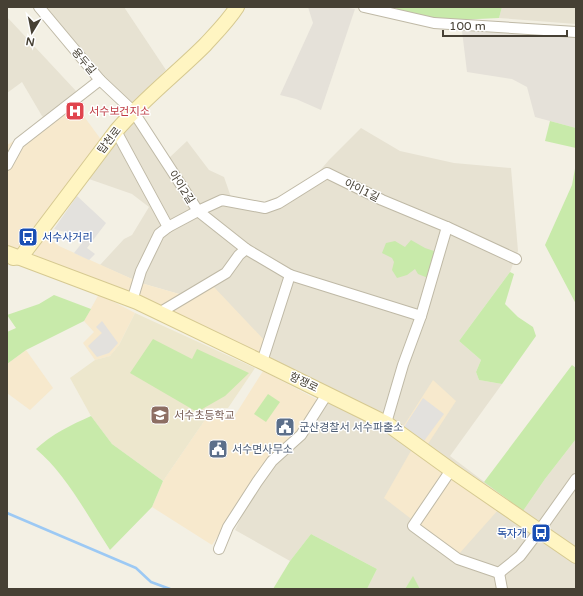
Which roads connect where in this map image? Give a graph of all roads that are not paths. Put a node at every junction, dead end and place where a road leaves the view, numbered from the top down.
1 (39, 7) edge
2 (237, 7) edge
3 (364, 7) edge
4 (576, 32) edge
5 (100, 80) junction
6 (133, 111) junction
7 (116, 131) junction
8 (7, 165) edge
9 (198, 211) junction
10 (447, 227) junction
11 (168, 228) junction
12 (246, 248) junction
13 (7, 253) edge
14 (14, 258) edge
15 (516, 259) dead end
16 (290, 275) junction
17 (132, 301) junction
18 (159, 313) junction
19 (421, 316) junction
20 (262, 362) junction
21 (327, 394) junction
22 (386, 423) junction
23 (451, 470) junction
24 (576, 479) edge
25 (539, 532) junction
26 (219, 549) dead end
27 (576, 556) edge
28 (499, 573) junction
29 (502, 589) edge

1 - 5 street, 용두길
2 - 6 street, 탑천로
3 - 4 street
5 - 6 street, 용두길
5 - 8 street
6 - 7 street, 탑천로
6 - 9 street, 아이2길
7 - 11 street
7 - 14 street, 탑천로
9 - 10 street, 아이1길
9 - 11 street, 아이1길
9 - 12 street, 아이2길
10 - 15 street
10 - 19 street
11 - 17 street, 아이1길
12 - 16 street, 아이2길
12 - 18 street
13 - 14 street, 항쟁로
14 - 17 street, 항쟁로
16 - 19 street, 아이2길
16 - 20 street
17 - 18 street, 항쟁로
18 - 20 street, 항쟁로
19 - 22 street
20 - 21 street, 항쟁로
21 - 22 street, 항쟁로
21 - 26 street
22 - 23 street, 항쟁로
23 - 25 street, 항쟁로
23 - 28 street
24 - 25 street
25 - 27 street, 항쟁로
25 - 28 street
28 - 29 street

